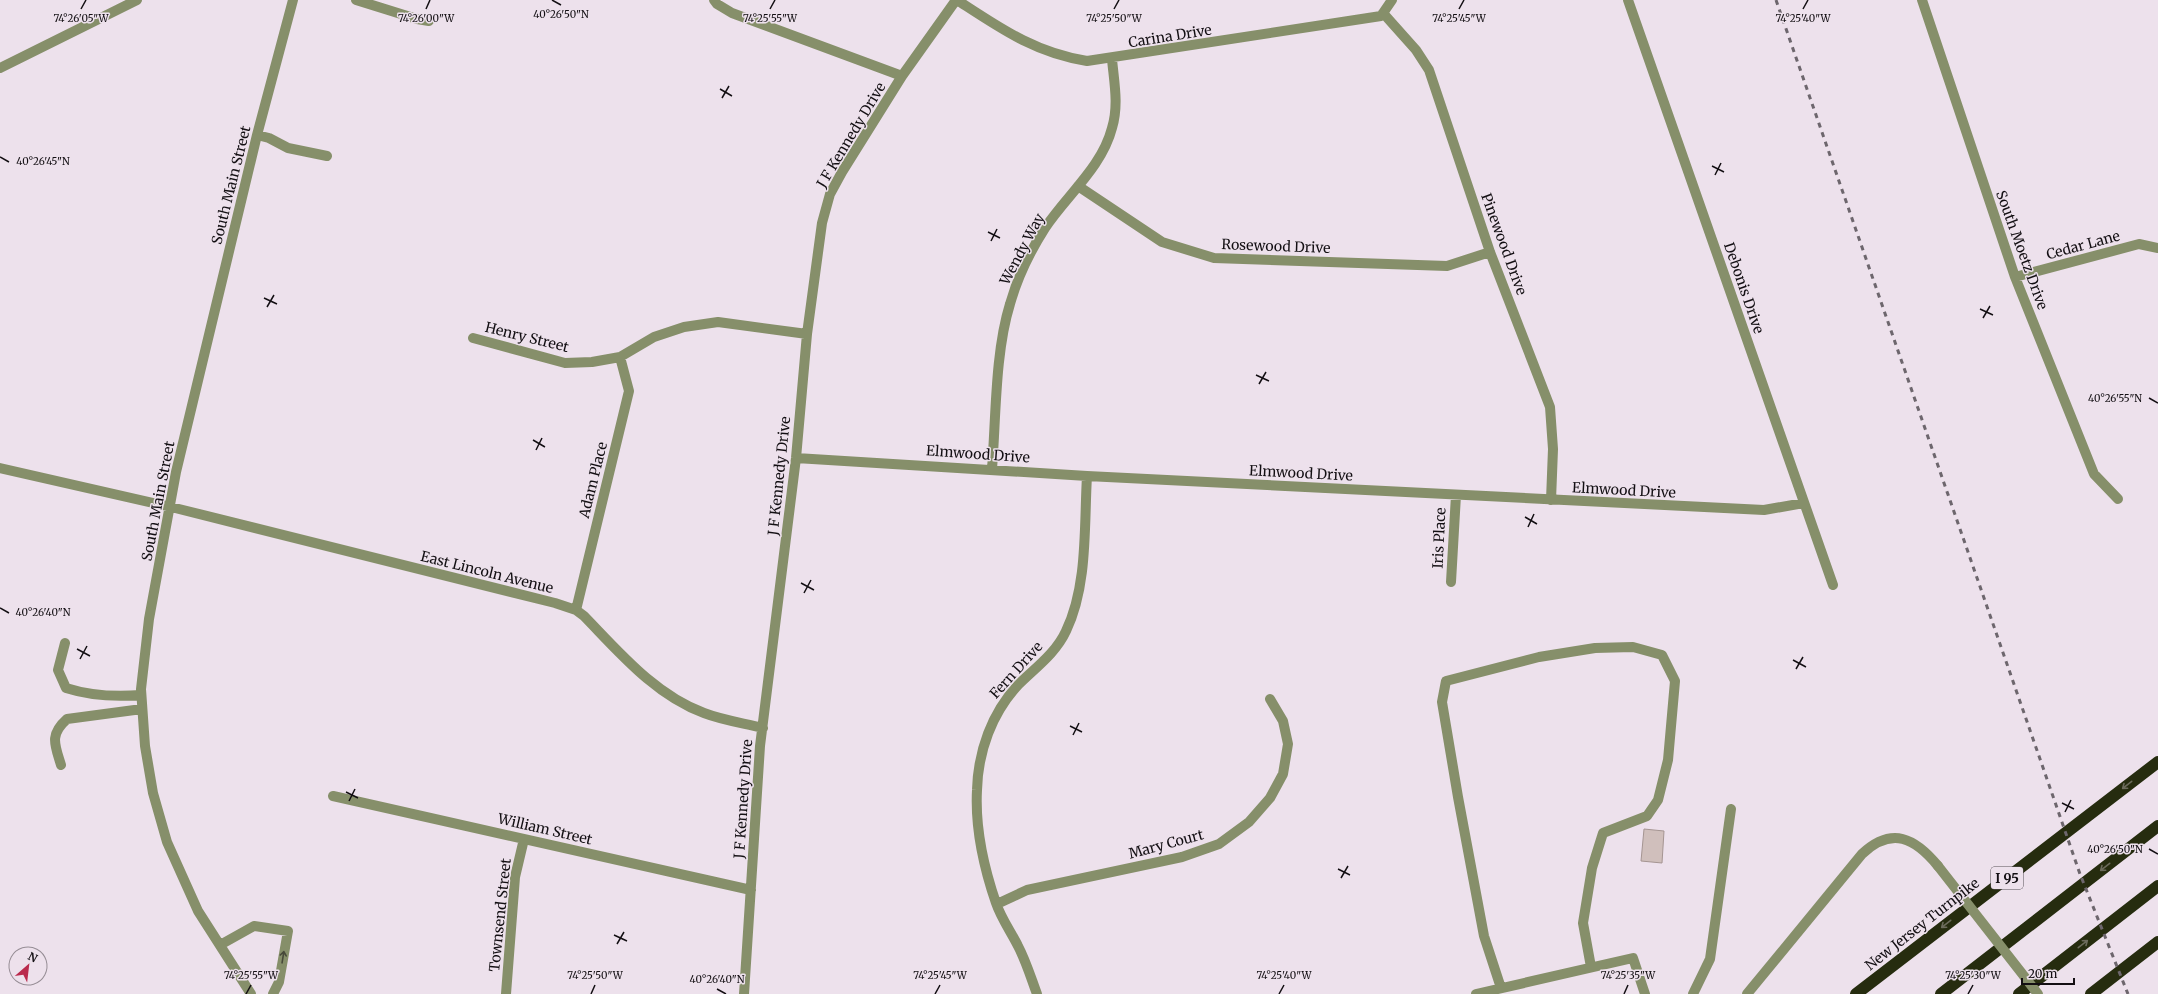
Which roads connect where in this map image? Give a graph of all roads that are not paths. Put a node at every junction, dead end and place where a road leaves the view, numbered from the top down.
1 (137, 0) edge
2 (293, 0) edge
3 (356, 0) edge
4 (714, 0) edge
5 (956, 0) edge
6 (1392, 0) edge
7 (1628, 0) edge
8 (1922, 0) edge
9 (1384, 13) junction
10 (429, 21) dead end
11 (1112, 59) junction
12 (0, 68) edge
13 (902, 76) junction
14 (258, 135) junction
15 (328, 156) dead end
16 (1078, 186) junction
17 (2158, 248) edge
18 (1490, 252) junction
19 (2015, 277) junction
20 (807, 334) junction
21 (473, 338) dead end
22 (620, 357) junction
23 (796, 458) junction
24 (0, 468) edge
25 (992, 469) junction
26 (1087, 476) junction
27 (1456, 495) junction
28 (2118, 499) dead end
29 (1551, 500) junction
30 (1804, 503) junction
31 (170, 507) junction
32 (1451, 582) dead end
33 (1833, 585) dead end
34 (576, 610) junction
35 (65, 643) dead end
36 (142, 695) junction
37 (1270, 699) dead end
38 (142, 709) junction
39 (763, 728) junction
40 (2158, 762) edge
41 (61, 765) dead end
42 (333, 796) dead end
43 (1731, 809) dead end
44 (2158, 826) edge
45 (524, 839) junction
46 (2158, 886) edge
47 (751, 890) junction
48 (996, 904) junction
49 (2158, 942) edge
50 (220, 945) junction
51 (1591, 967) junction
52 (1501, 988) junction
53 (251, 994) edge
54 (273, 994) edge
55 (506, 994) edge
56 (744, 994) edge
57 (1037, 994) edge
58 (1476, 994) edge
59 (1645, 994) edge
60 (1693, 994) edge
61 (1747, 994) edge
62 (1856, 994) edge
63 (1941, 994) edge
64 (2019, 994) edge
65 (2038, 994) edge
66 (2091, 994) edge

1 - 12 street
2 - 14 street, South Main Street
3 - 10 street
4 - 13 street
5 - 11 street, Carina Drive
5 - 13 street, J F Kennedy Drive
6 - 9 street
7 - 30 street, Debonis Drive
8 - 19 street, South Moetz Drive
9 - 11 street, Carina Drive
9 - 18 street, Pinewood Drive
11 - 16 street, Wendy Way
13 - 20 street, J F Kennedy Drive
14 - 15 street
14 - 31 street, South Main Street
16 - 18 street, Rosewood Drive
16 - 25 street, Wendy Way
17 - 19 street, Cedar Lane
18 - 29 street, Pinewood Drive
19 - 28 street, South Moetz Drive
20 - 22 street, Henry Street
20 - 23 street, J F Kennedy Drive
21 - 22 street, Henry Street
22 - 34 street, Adam Place
23 - 25 street, Elmwood Drive
23 - 39 street, J F Kennedy Drive
24 - 31 street, East Lincoln Avenue
25 - 26 street, Elmwood Drive
26 - 27 street, Elmwood Drive
26 - 48 street, Fern Drive
27 - 29 street, Elmwood Drive
27 - 32 street, Iris Place
29 - 30 street, Elmwood Drive
30 - 33 street, Debonis Drive
31 - 34 street, East Lincoln Avenue
31 - 36 street, South Main Street
34 - 39 street, East Lincoln Avenue
35 - 36 street
36 - 38 street, South Main Street
37 - 48 street, Mary Court
38 - 41 street
38 - 50 street, South Main Street
39 - 47 street, J F Kennedy Drive
40 -> 62 highway, New Jersey Turnpike / I 95
42 - 45 street, William Street
43 - 60 street
44 -> 63 highway
45 - 47 street, William Street
45 - 55 street, Townsend Street
64 -> 46 highway
47 - 56 street, J F Kennedy Drive
48 - 57 street, Fern Drive
49 - 66 highway
50 - 53 street, South Main Street
54 -> 50 street
51 - 52 street
51 - 52 street
51 - 59 street
52 - 58 street
61 - 65 street, bridge

